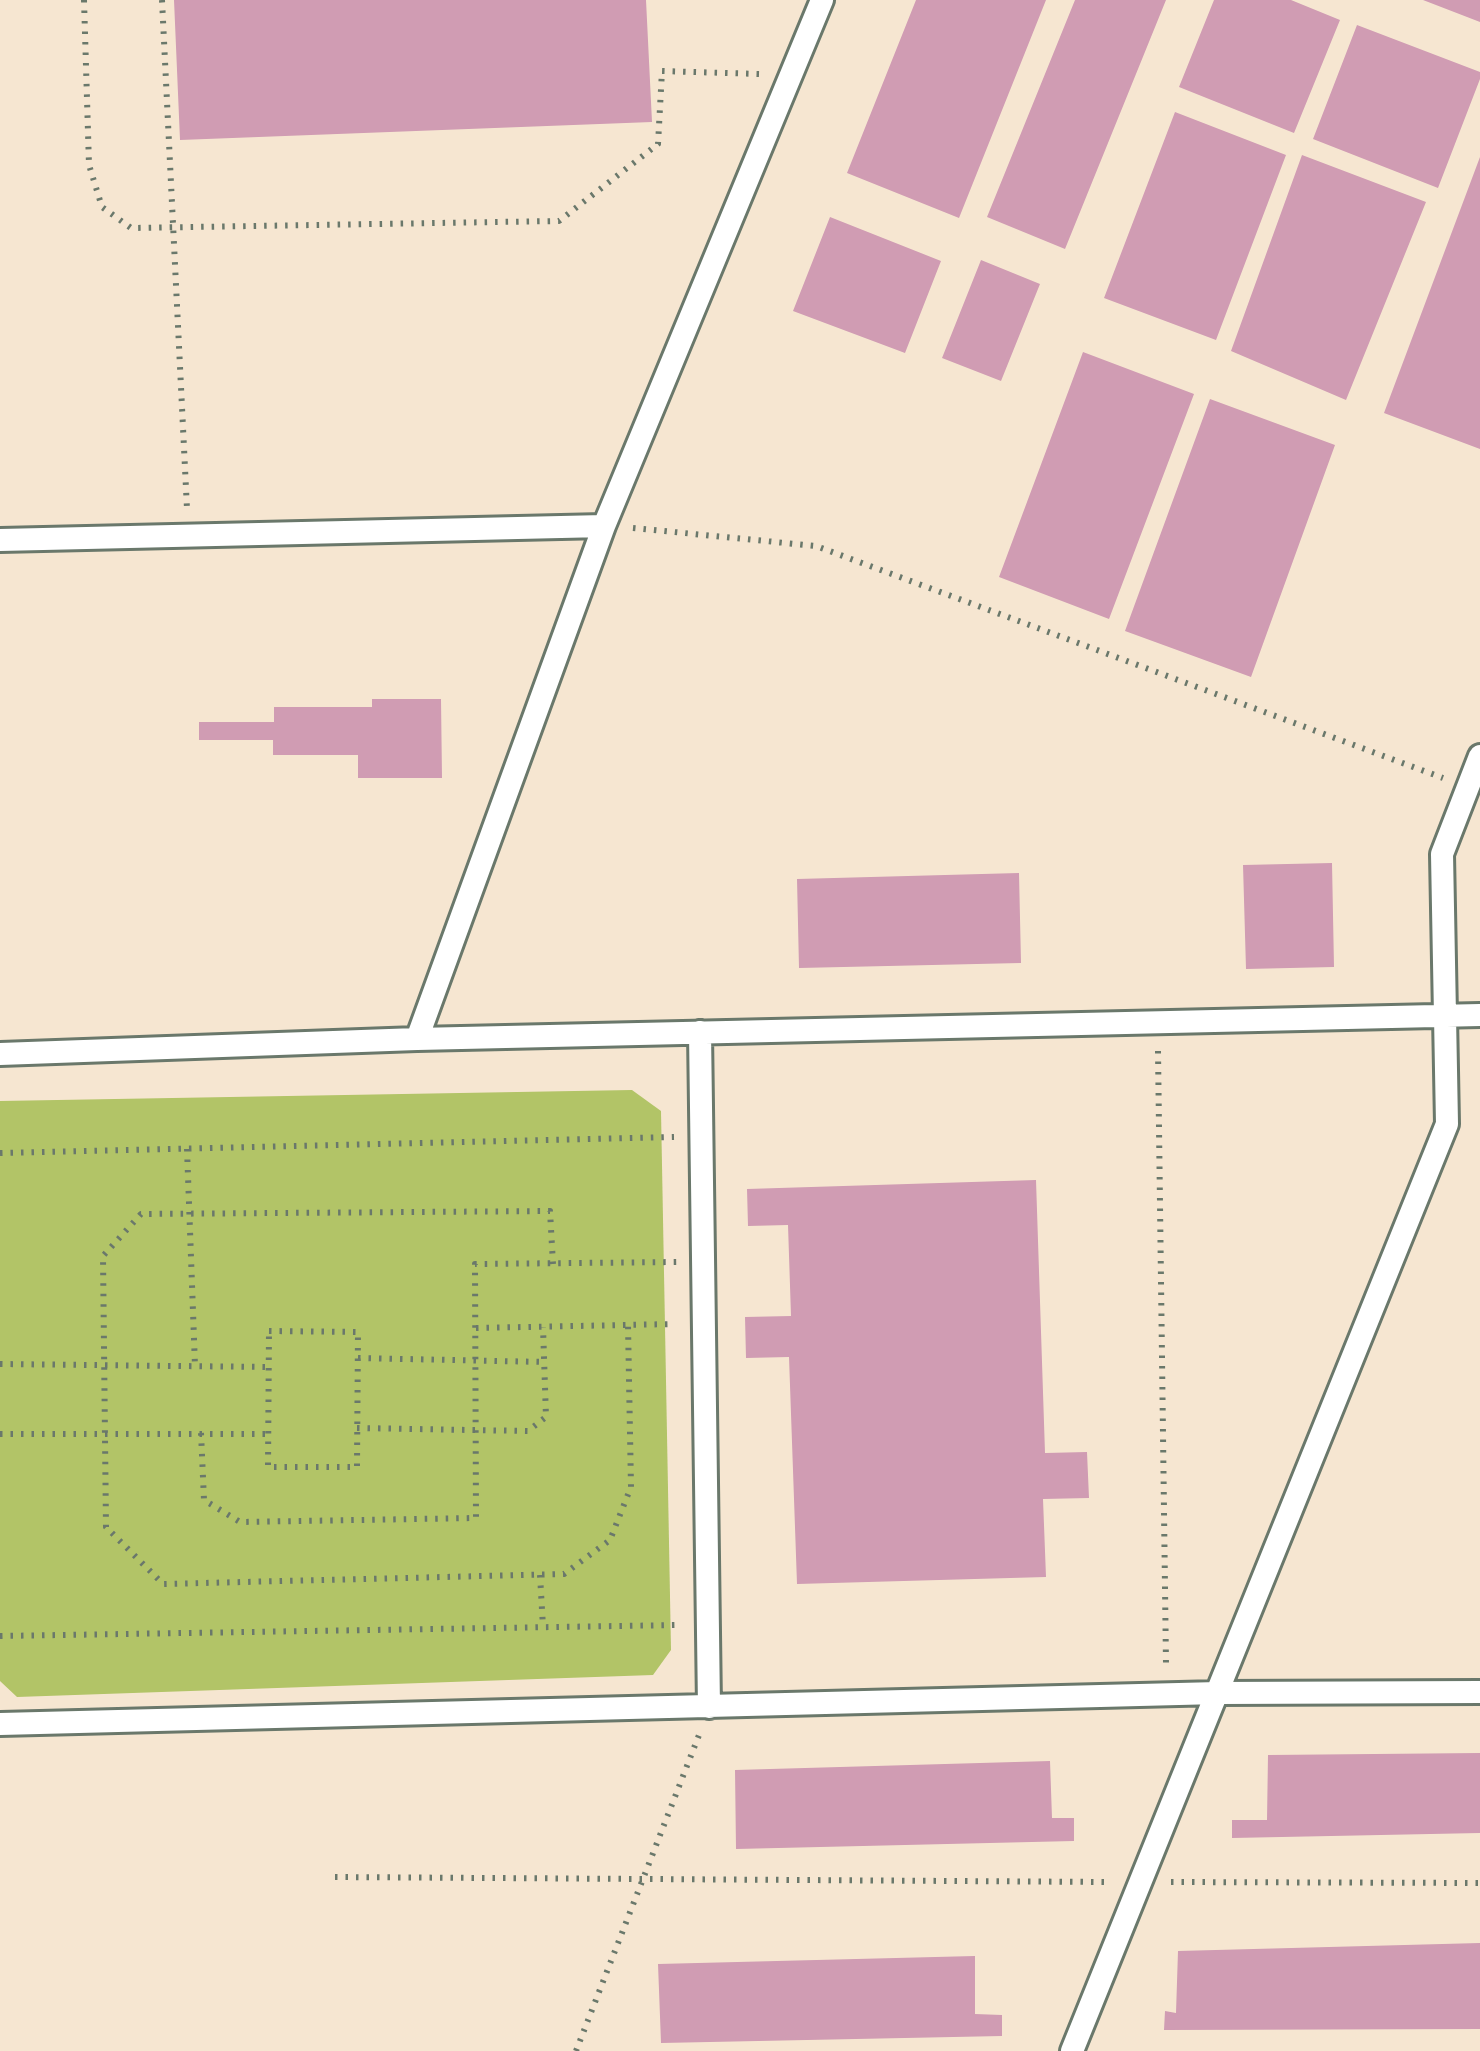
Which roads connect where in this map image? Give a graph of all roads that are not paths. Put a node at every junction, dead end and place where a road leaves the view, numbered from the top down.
1 (822, 0) edge
2 (604, 526) junction
3 (0, 540) edge
4 (1480, 756) edge
5 (1480, 1015) edge
6 (1443, 1016) junction
7 (700, 1032) junction
8 (417, 1038) junction
9 (0, 1054) edge
10 (1480, 1692) edge
11 (1218, 1694) junction
12 (709, 1707) junction
13 (0, 1724) edge
14 (1072, 2051) edge

1 - 2 lane
2 - 3 lane
2 - 8 lane
4 - 6 lane
5 - 6 lane
6 - 7 lane
6 - 11 lane
7 - 8 lane
7 - 12 lane
8 - 9 lane
10 - 11 lane
11 - 12 lane
11 - 14 lane
12 - 13 lane

